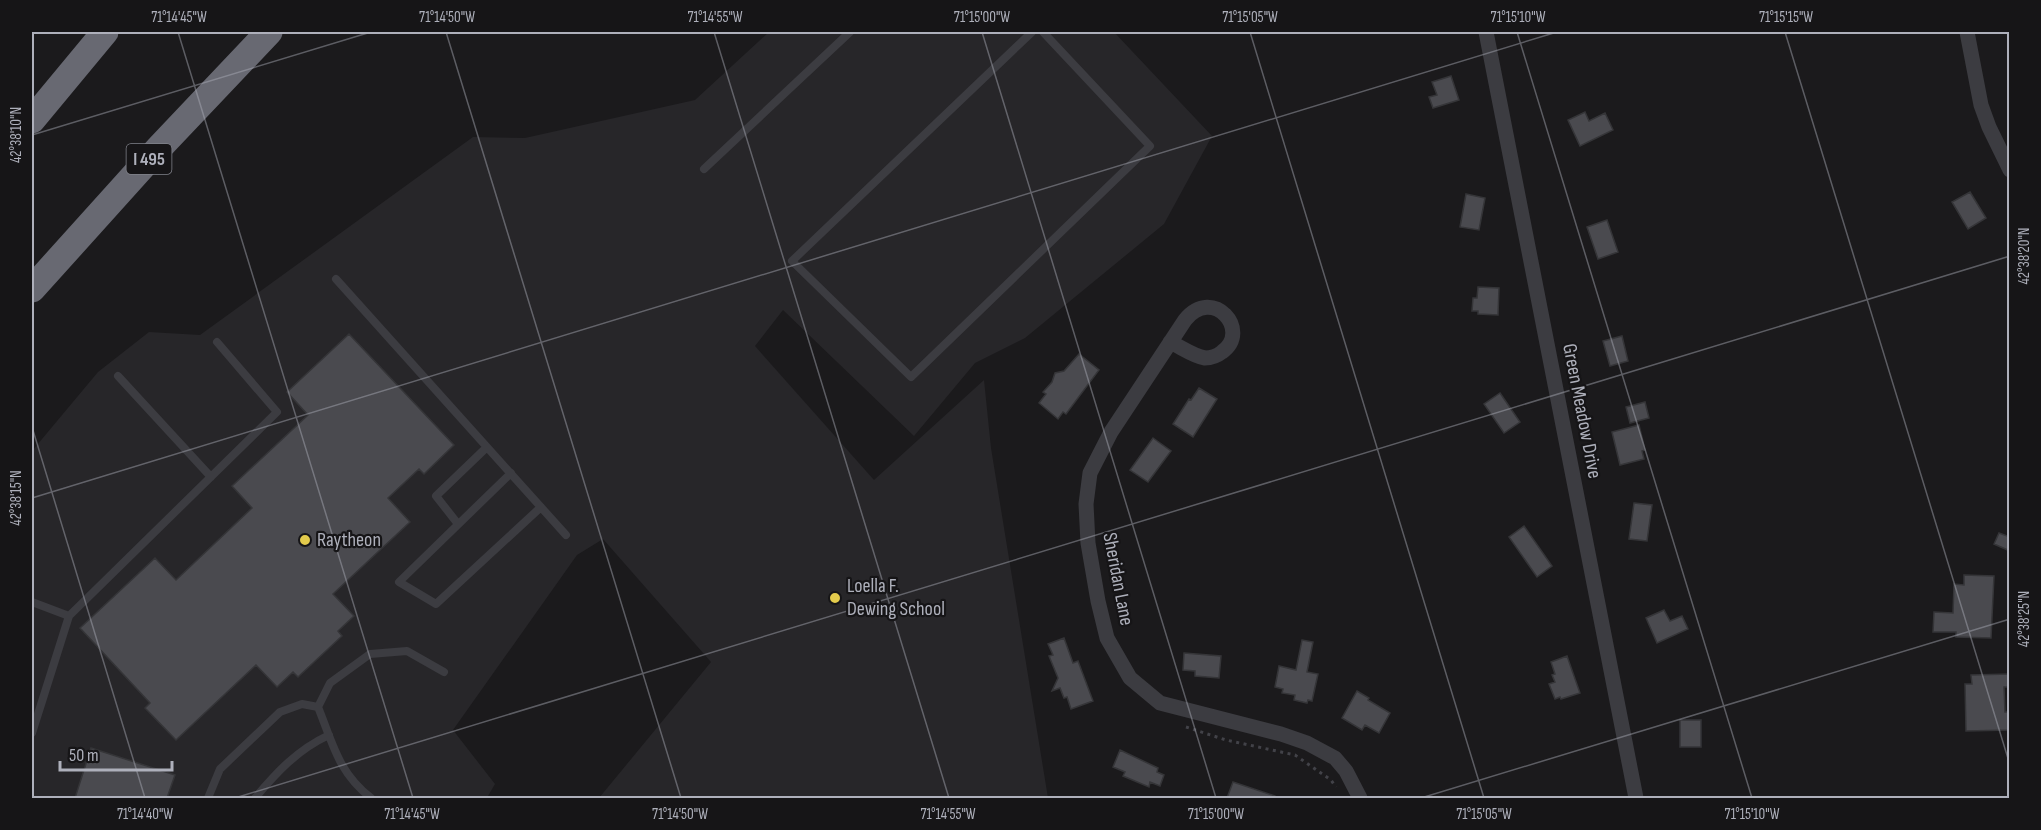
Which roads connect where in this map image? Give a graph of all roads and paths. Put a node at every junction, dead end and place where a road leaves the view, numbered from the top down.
1 (105, 32) edge
2 (269, 32) edge
3 (850, 32) edge
4 (1032, 32) edge
5 (1043, 32) edge
6 (1486, 32) edge
7 (1967, 32) edge
8 (32, 120) edge
9 (704, 169) dead end
10 (2010, 170) edge
11 (336, 279) dead end
12 (32, 289) edge
13 (217, 342) dead end
14 (1170, 342) dead end
15 (118, 376) dead end
16 (487, 447) junction
17 (511, 473) junction
18 (211, 477) junction
19 (541, 507) junction
20 (458, 524) junction
21 (566, 535) dead end
22 (32, 602) edge
23 (69, 616) junction
24 (444, 672) dead end
25 (318, 707) junction
26 (1183, 725) dead end
27 (32, 733) edge
28 (329, 735) junction
29 (1338, 789) dead end
30 (208, 798) edge
31 (255, 798) edge
32 (368, 798) edge
33 (1360, 798) edge
34 (1636, 798) edge

1 - 8 highway
2 - 12 highway, I 495
3 - 9 lane
4 - 5 lane
6 - 34 street, Green Meadow Drive
7 - 10 street
11 - 16 lane
13 - 18 lane
14 - 33 street, Sheridan Lane
15 - 18 lane
16 - 17 lane
16 - 20 lane
17 - 19 lane
17 - 20 lane
18 - 23 lane
19 - 20 lane
19 - 21 lane
22 - 23 lane
23 - 27 lane
24 - 25 lane
25 - 28 lane
25 - 30 lane
26 - 29 path
28 - 31 lane
28 - 32 lane

